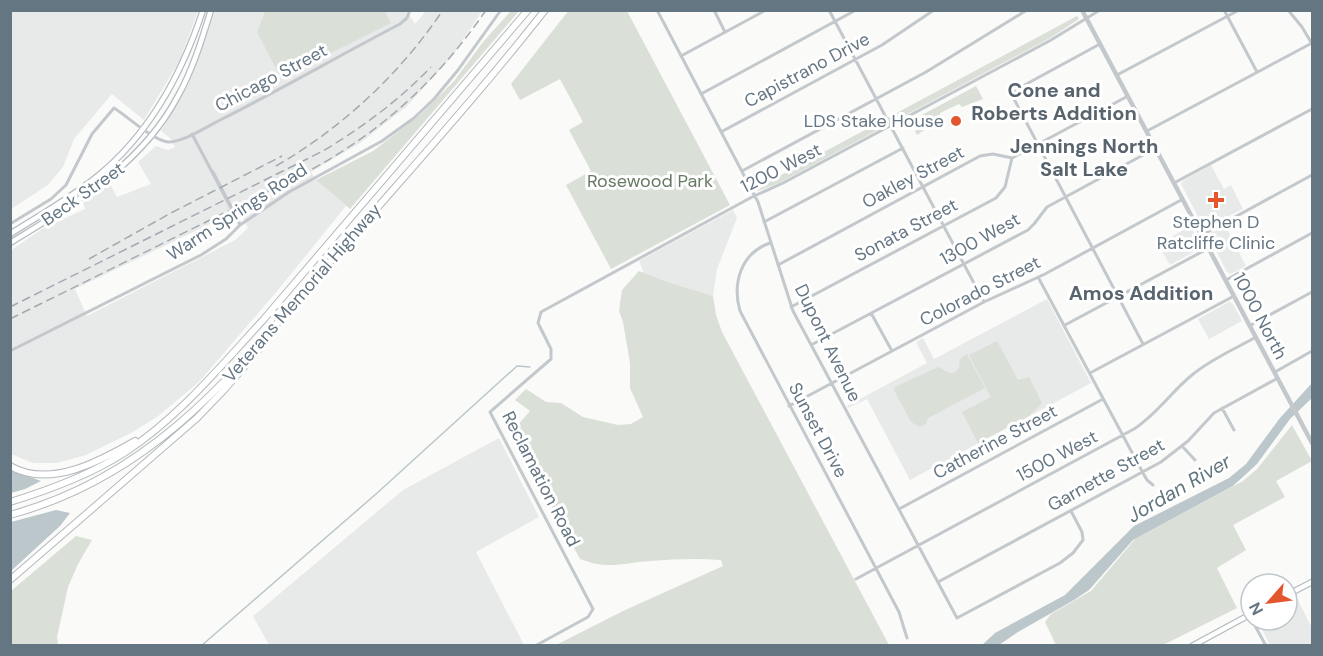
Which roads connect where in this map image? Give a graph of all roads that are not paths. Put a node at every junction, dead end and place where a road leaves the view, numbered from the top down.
1 (203, 10) edge
2 (211, 10) edge
3 (410, 10) edge
4 (501, 10) edge
5 (546, 10) edge
6 (657, 10) edge
7 (714, 10) edge
8 (766, 10) edge
9 (829, 10) edge
10 (856, 10) edge
11 (934, 10) edge
12 (1027, 10) edge
13 (1082, 10) edge
14 (1100, 10) edge
15 (1224, 10) edge
16 (1239, 10) edge
17 (1288, 10) edge
18 (526, 12) edge
19 (1227, 17) junction
20 (1086, 18) junction
21 (835, 21) junction
22 (725, 32) junction
23 (1100, 44) junction
24 (1312, 44) edge
25 (681, 56) junction
26 (855, 60) junction
27 (1257, 73) junction
28 (1117, 75) junction
29 (701, 94) junction
30 (1128, 96) junction
31 (876, 98) junction
32 (1312, 109) edge
33 (890, 125) junction
34 (144, 129) junction
35 (721, 132) junction
36 (1147, 132) junction
37 (192, 134) junction
38 (153, 136) junction
39 (1038, 144) junction
40 (903, 148) junction
41 (1156, 148) junction
42 (1012, 158) junction
43 (742, 171) junction
44 (1312, 175) edge
45 (1174, 183) junction
46 (923, 187) junction
47 (755, 195) junction
48 (1066, 197) junction
49 (1183, 200) junction
50 (764, 222) junction
51 (10, 224) edge
52 (240, 225) junction
53 (944, 225) junction
54 (1312, 233) edge
55 (10, 234) edge
56 (1202, 234) junction
57 (10, 243) edge
58 (771, 243) junction
59 (1092, 248) junction
60 (1209, 248) junction
61 (964, 264) junction
62 (778, 265) junction
63 (1038, 277) junction
64 (1226, 280) junction
65 (1312, 292) edge
66 (1118, 296) junction
67 (1234, 296) junction
68 (984, 302) junction
69 (791, 307) junction
70 (871, 313) junction
71 (284, 314) junction
72 (539, 316) joint
73 (1064, 325) junction
74 (1250, 326) junction
75 (1256, 338) junction
76 (1143, 344) junction
77 (811, 345) junction
78 (10, 351) edge
79 (892, 351) junction
80 (1312, 351) edge
81 (1275, 372) junction
82 (1090, 373) junction
83 (1278, 378) junction
84 (832, 383) junction
85 (1103, 399) junction
86 (789, 406) junction
87 (1222, 408) junction
88 (159, 427) junction
89 (1234, 430) dead end
90 (1123, 436) junction
91 (1312, 443) edge
92 (1182, 446) junction
93 (1195, 460) dead end
94 (10, 466) edge
95 (1143, 473) junction
96 (1153, 485) dead end
97 (10, 502) edge
98 (898, 509) junction
99 (1071, 511) junction
100 (10, 515) edge
101 (918, 545) junction
102 (876, 568) junction
103 (856, 579) dead end
104 (10, 580) edge
105 (938, 582) junction
106 (1239, 623) edge
107 (907, 638) dead end
108 (536, 645) edge
109 (1192, 645) edge

1 - 34 main road, Beck Street
2 - 38 main road, Beck Street
3 - 37 street, Chicago Street
4 - 52 street, Warm Springs Road
5 - 71 highway, Veterans Memorial Highway
6 - 25 street, Dupont Avenue
7 - 22 street
8 - 22 street
9 - 21 street
10 - 21 street
11 - 26 street, Capistrano Drive
12 - 31 street
13 - 20 street, 1000 North
14 - 20 street, 1200 West
15 - 19 street
16 - 19 street
17 - 24 street
18 - 88 highway, Veterans Memorial Highway
19 - 27 street
19 - 28 street
20 - 23 street, 1000 North
20 - 33 street, 1200 West
21 - 26 street
21 - 29 street
22 - 25 street
23 - 28 street, 1000 North
23 - 39 street
24 - 27 street
25 - 29 street, Dupont Avenue
26 - 31 street
26 - 35 street, Capistrano Drive
27 - 36 street
28 - 30 street, 1000 North
29 - 35 street, Dupont Avenue
30 - 36 street, 1000 North
30 - 39 street
31 - 33 street
31 - 43 street
32 - 45 street
33 - 40 street
33 - 47 street, 1200 West
34 - 38 street
34 - 51 street
34 - 55 main road, Beck Street
35 - 43 street, Dupont Avenue
36 - 41 street, 1000 North
37 - 38 street, Chicago Street
37 - 52 street
38 - 57 main road, Beck Street
39 - 42 street
39 - 48 street
40 - 46 street
40 - 50 street
41 - 45 street, 1000 North
41 - 48 street, 1300 West
42 - 46 street, Oakley Street
42 - 53 street, Sonata Street
43 - 47 street, Dupont Avenue
44 - 56 street
45 - 49 street, 1000 North
46 - 53 street
46 - 62 street, Oakley Street
47 - 50 street, Dupont Avenue
47 - 72 street, 1200 West
48 - 59 street
48 - 61 street, 1300 West
49 - 56 street, 1000 North
49 - 59 street, Colorado Street
50 - 58 street, Dupont Avenue
52 - 78 street, Warm Springs Road
53 - 61 street
53 - 69 street, Sonata Street
54 - 64 street
56 - 60 street, 1000 North
58 - 62 street, Dupont Avenue
58 - 86 street, Sunset Drive
59 - 63 street, Colorado Street
59 - 66 street
60 - 64 street, 1000 North
60 - 66 street
61 - 68 street
61 - 70 street, 1300 West
62 - 69 street, Dupont Avenue
63 - 68 street, Colorado Street
63 - 73 street
64 - 67 street, 1000 North
65 - 74 street
66 - 73 street
66 - 76 street
67 - 74 street, 1000 North
67 - 76 street
68 - 79 street, Colorado Street
69 - 77 street, Dupont Avenue
70 - 77 street, 1300 West
70 - 79 street
71 - 100 highway, Veterans Memorial Highway
71 - 104 highway
72 - 108 street, Reclamation Road
73 - 82 street
74 - 75 street, 1000 North
75 - 81 street, 1000 North
75 - 90 street, 1500 West
76 - 82 street
77 - 84 street, Dupont Avenue
79 - 84 street, Colorado Street
80 - 81 street
81 - 83 street, 1000 North
82 - 85 street
83 - 87 street, Garnette Street
83 - 91 street, 1000 North
84 - 86 street, Colorado Street
84 - 98 street, Dupont Avenue
85 - 90 street
85 - 98 street, Catherine Street
86 - 102 street, Sunset Drive
87 - 89 street
87 - 92 street, Garnette Street
88 - 94 highway
88 - 97 highway, Veterans Memorial Highway
90 - 95 street
90 - 101 street, 1500 West
92 - 93 street
92 - 95 street, Garnette Street
95 - 96 street
95 - 99 street, Garnette Street
98 - 101 street, Dupont Avenue
99 - 105 street, Garnette Street
99 - 105 street, Dupont Avenue
101 - 102 street, 1500 West
101 - 105 street, Dupont Avenue
102 - 103 street, 1500 West
102 - 107 street, Sunset Drive
106 - 109 main road

